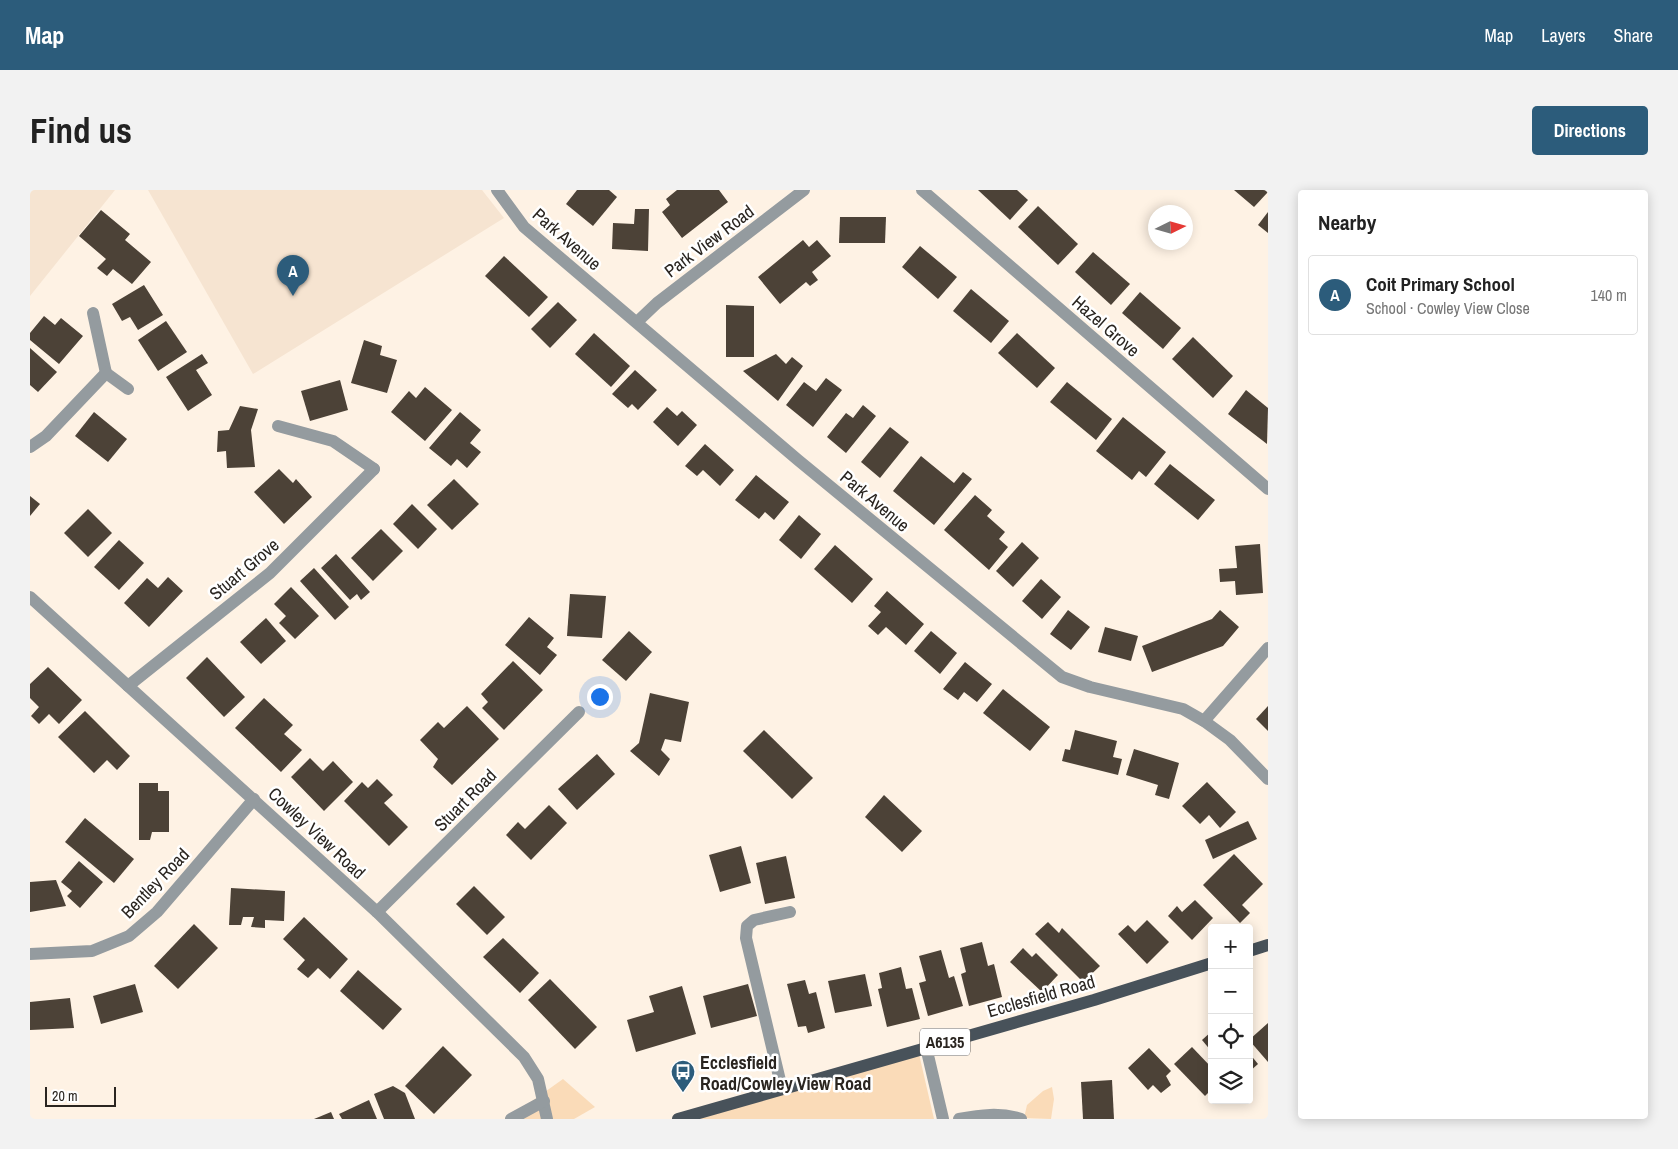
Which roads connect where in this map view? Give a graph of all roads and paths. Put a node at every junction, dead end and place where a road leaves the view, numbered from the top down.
1 (497, 190) edge
2 (804, 190) edge
3 (922, 190) edge
4 (94, 313) dead end
5 (637, 322) junction
6 (106, 373) junction
7 (128, 389) dead end
8 (278, 426) dead end
9 (30, 447) edge
10 (1268, 489) edge
11 (30, 597) edge
12 (1268, 648) edge
13 (128, 686) junction
14 (579, 712) dead end
15 (1204, 721) junction
16 (1268, 779) edge
17 (254, 800) junction
18 (377, 912) junction
19 (790, 912) dead end
20 (1268, 946) edge
21 (1253, 950) edge
22 (30, 954) edge
23 (1208, 964) edge
24 (926, 1047) junction
25 (782, 1089) junction
26 (544, 1101) junction
27 (511, 1119) edge
28 (547, 1119) edge
29 (678, 1119) edge
30 (943, 1119) edge
31 (959, 1119) edge
32 (1021, 1119) edge

1 - 5 street, Park Avenue
2 - 5 street, Park View Road
3 - 10 street, Hazel Grove
4 - 6 street
5 - 15 street, Park Avenue
6 - 7 street
6 - 9 street
8 - 13 street, Stuart Grove
11 - 13 street, Cowley View Road
12 - 15 street
13 - 17 street, Cowley View Road
14 - 18 street, Stuart Road
15 - 16 street, Park Avenue
17 - 18 street, Cowley View Road
17 - 22 street, Bentley Road
18 - 26 street, Cowley View Road
19 - 25 street
20 - 21 main road
23 - 24 main road, Ecclesfield Road / A6135
24 - 25 main road, Ecclesfield Road / A6135
24 - 30 street
25 - 29 main road, Ecclesfield Road / A6135
26 - 27 street
26 - 28 street, Cowley View Road
31 - 32 street

